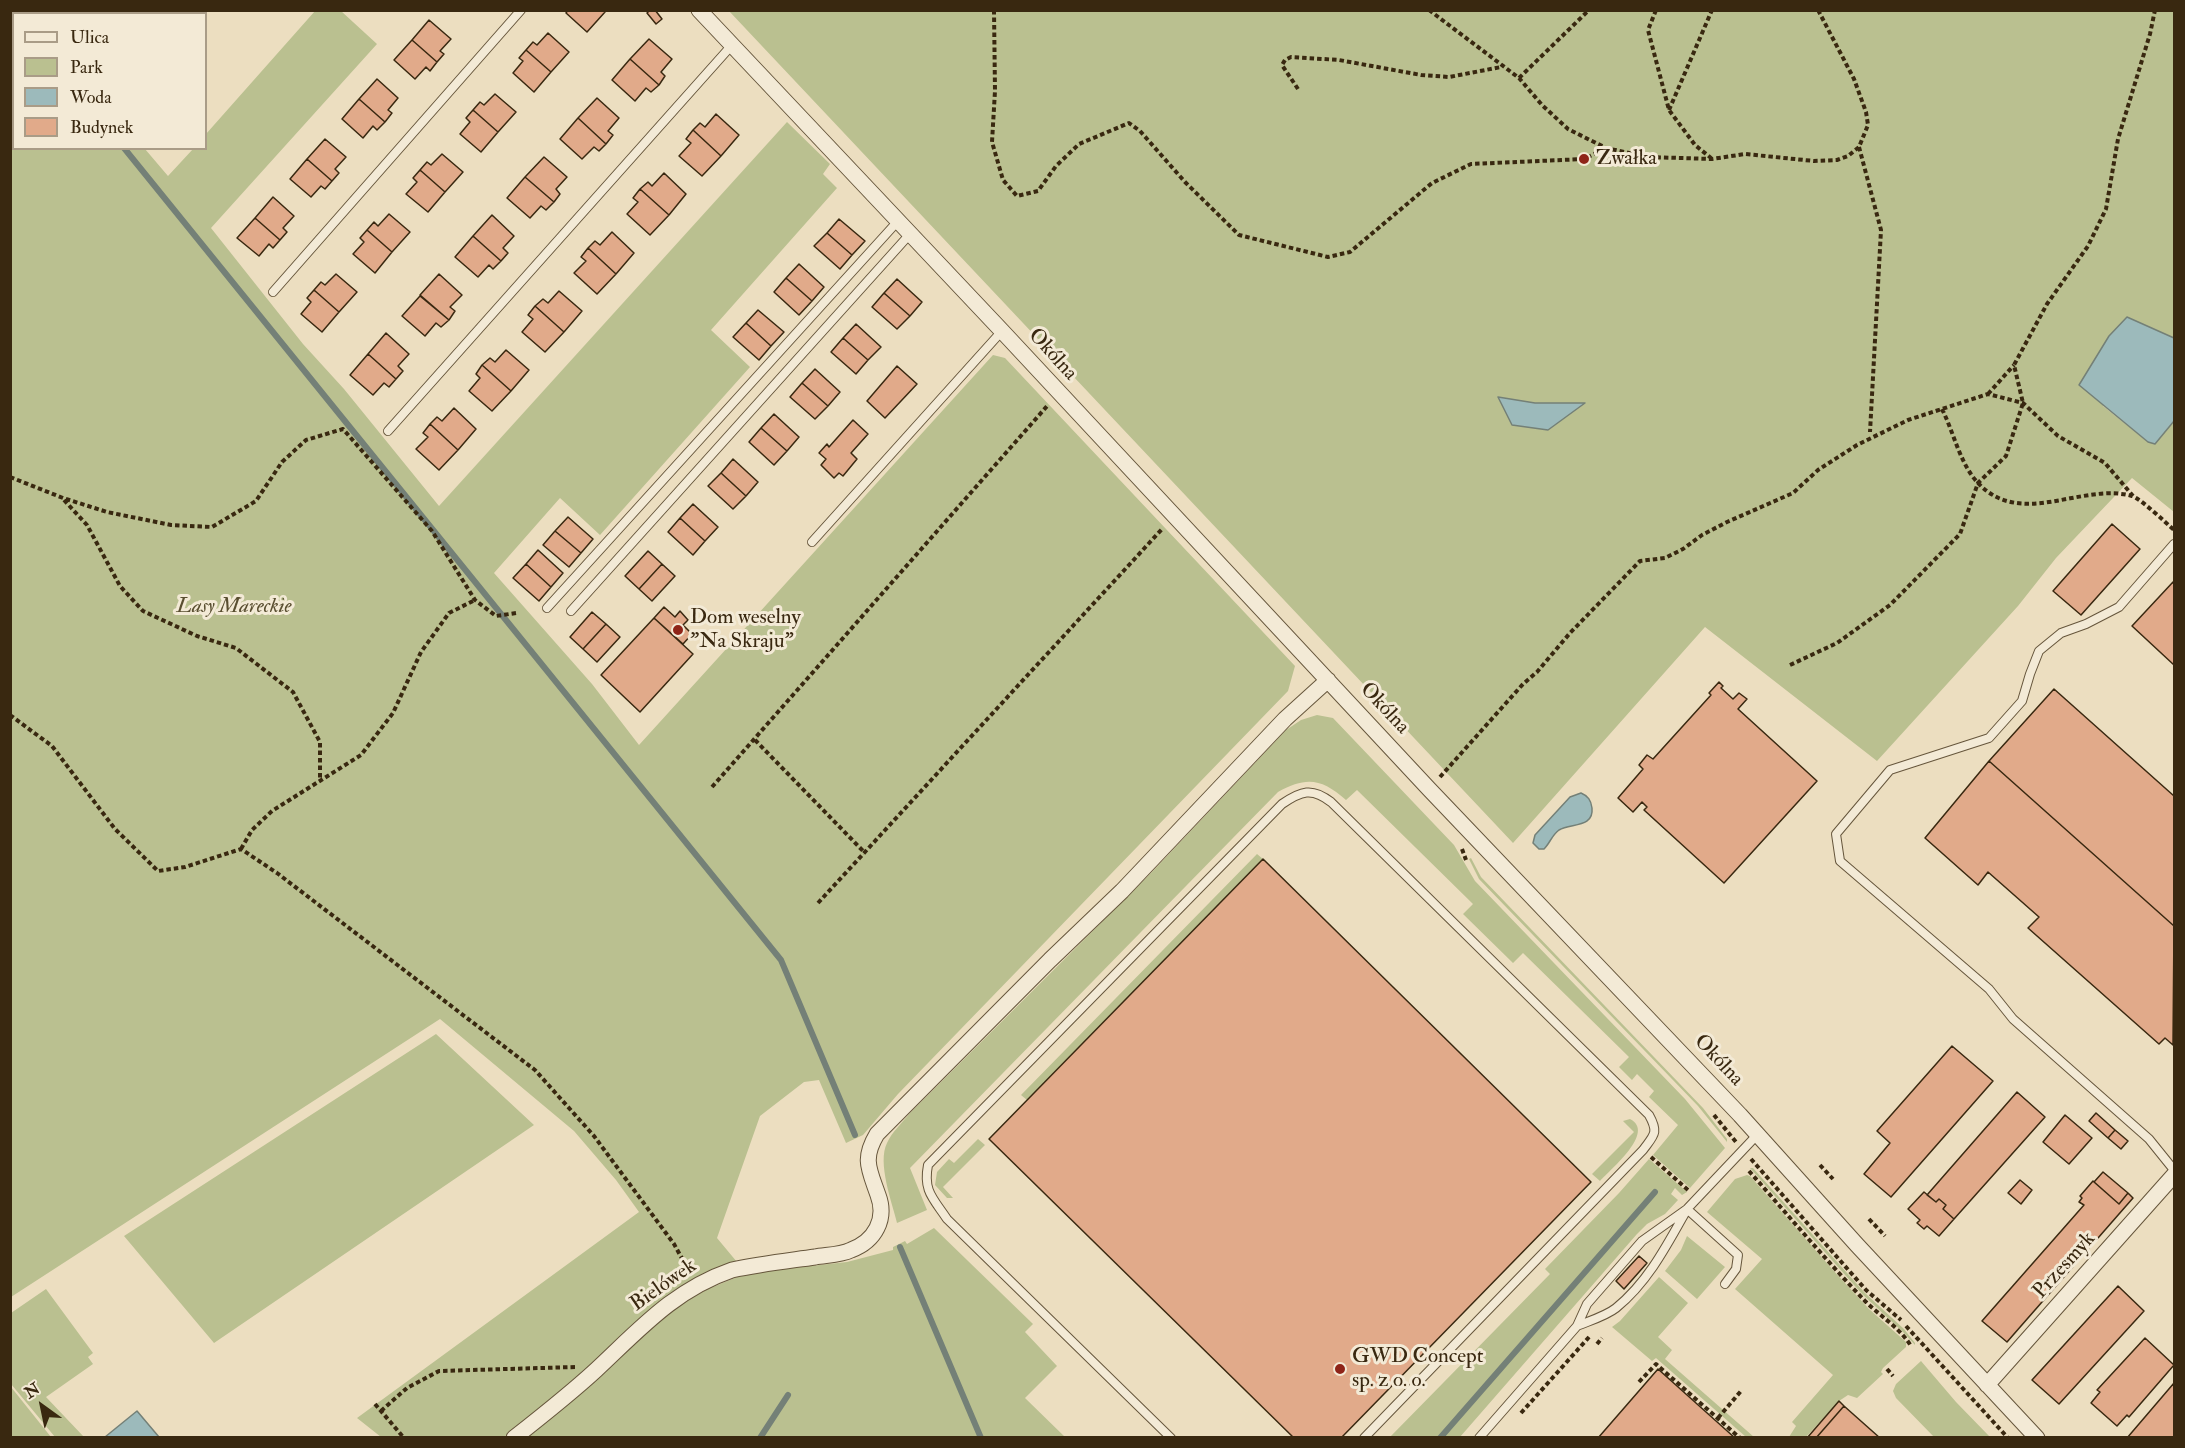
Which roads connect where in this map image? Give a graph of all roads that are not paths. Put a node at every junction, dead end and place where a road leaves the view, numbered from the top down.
1 (521, 10) edge
2 (699, 10) edge
3 (732, 45) junction
4 (898, 220) junction
5 (910, 234) junction
6 (273, 292) dead end
7 (1002, 331) junction
8 (388, 431) dead end
9 (812, 542) dead end
10 (2175, 543) edge
11 (547, 609) dead end
12 (571, 611) dead end
13 (1328, 680) junction
14 (1758, 1134) junction
15 (2175, 1170) edge
16 (2175, 1175) edge
17 (1687, 1209) junction
18 (1725, 1284) dead end
19 (1577, 1326) junction
20 (1987, 1385) junction
21 (514, 1437) edge
22 (1171, 1437) edge
23 (1364, 1437) edge
24 (1479, 1437) edge
25 (2037, 1437) edge

1 - 6 lane
2 - 3 street, Okólna
3 - 4 street, Okólna
3 - 8 lane
4 - 5 street, Okólna
4 - 11 lane
5 - 7 street, Okólna
5 - 12 lane
7 - 9 lane
7 - 13 street, Okólna
10 - 15 lane
13 - 14 street, Okólna
13 - 21 street, Bielówek
14 - 17 lane
14 - 20 street, Okólna
16 - 20 street, Przesmyk
17 - 18 lane
17 - 19 lane
17 - 19 lane
19 - 24 lane
20 - 25 street, Okólna
22 - 23 lane

